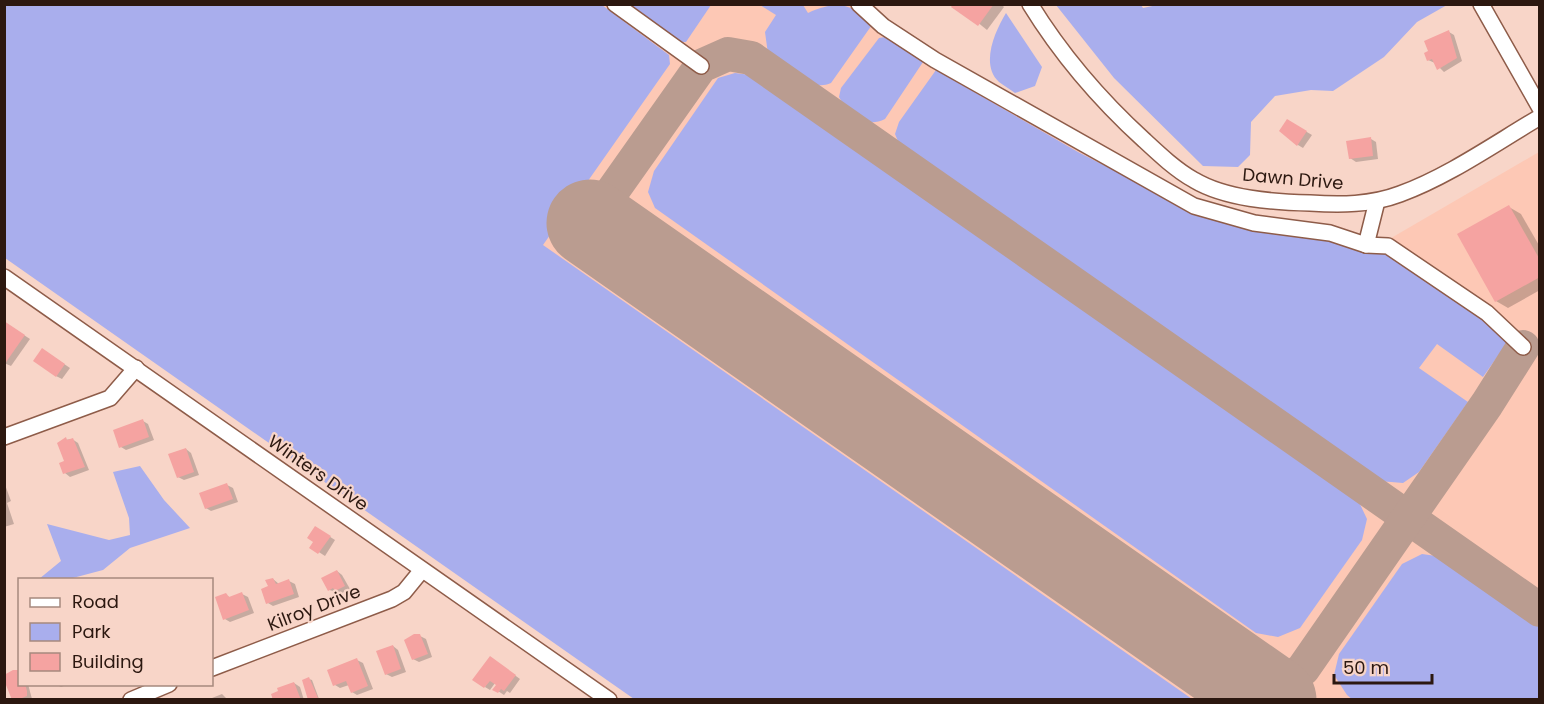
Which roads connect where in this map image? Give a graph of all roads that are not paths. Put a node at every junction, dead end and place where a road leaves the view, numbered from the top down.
1 (615, 4) edge
2 (859, 4) edge
3 (1030, 4) edge
4 (1481, 4) edge
5 (700, 66) dead end
6 (1539, 108) edge
7 (1539, 117) edge
8 (1377, 201) junction
9 (1366, 245) junction
10 (4, 277) edge
11 (1523, 347) dead end
12 (136, 368) junction
13 (4, 437) edge
14 (422, 570) junction
15 (213, 668) edge
16 (165, 686) edge
17 (130, 699) edge
18 (609, 699) edge

1 - 5 street
2 - 9 street
3 - 8 street, Dawn Drive
4 - 6 street
7 - 8 street, Dawn Drive
8 - 9 street
9 - 11 street
10 - 12 street, Winters Drive
12 - 13 street
12 - 14 street, Winters Drive
14 - 15 street, Kilroy Drive
14 - 18 street, Winters Drive
16 - 17 street

